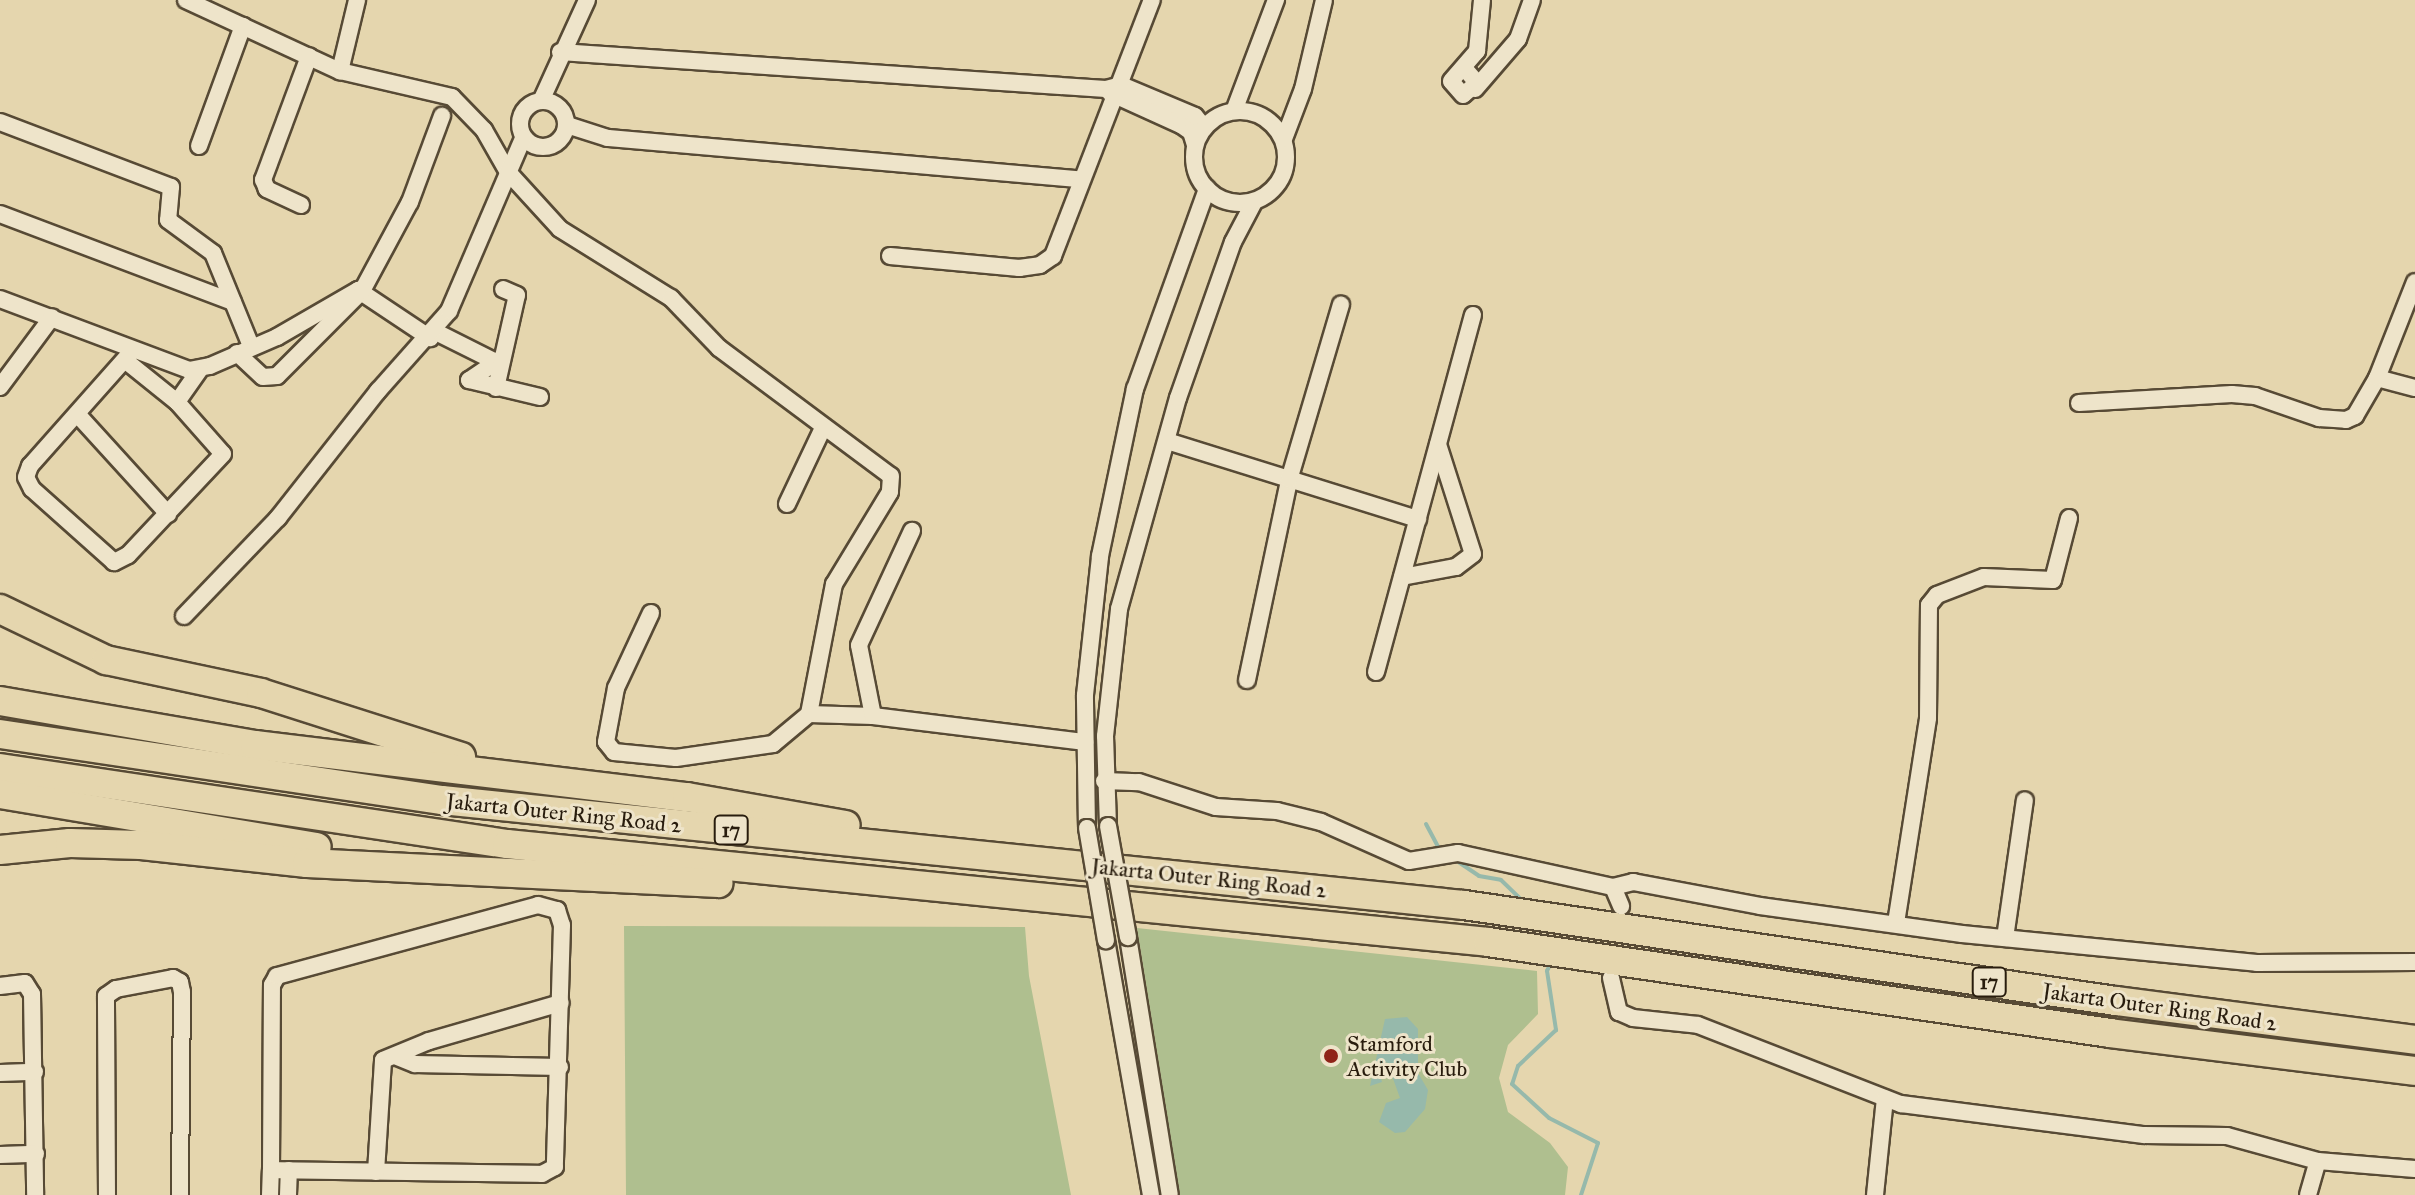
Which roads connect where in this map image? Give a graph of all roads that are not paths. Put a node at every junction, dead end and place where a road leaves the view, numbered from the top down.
1 (357, 0) edge
2 (587, 0) edge
3 (1152, 0) edge
4 (1276, 0) edge
5 (1324, 0) edge
6 (1482, 0) edge
7 (1532, 0) edge
8 (195, 2) edge
9 (243, 26) junction
10 (1477, 51) junction
11 (560, 52) junction
12 (309, 56) junction
13 (1496, 65) junction
14 (340, 71) junction
15 (1115, 91) junction
16 (541, 101) junction
17 (1234, 111) junction
18 (442, 116) dead end
19 (0, 122) edge
20 (567, 125) junction
21 (1204, 127) junction
22 (523, 138) junction
23 (1284, 139) junction
24 (1195, 145) junction
25 (199, 146) dead end
26 (508, 172) junction
27 (1081, 179) junction
28 (1207, 189) junction
29 (1254, 202) junction
30 (301, 205) dead end
31 (0, 214) edge
32 (890, 256) dead end
33 (2415, 282) edge
34 (503, 289) dead end
35 (362, 291) junction
36 (0, 299) edge
37 (233, 302) junction
38 (1341, 305) dead end
39 (1473, 315) dead end
40 (52, 317) junction
41 (432, 334) junction
42 (244, 350) junction
43 (129, 355) junction
44 (498, 361) junction
45 (199, 370) junction
46 (2377, 378) junction
47 (0, 387) edge
48 (496, 388) junction
49 (2415, 388) edge
50 (540, 397) dead end
51 (177, 402) junction
52 (2079, 403) dead end
53 (78, 415) junction
54 (823, 428) junction
55 (1167, 441) junction
56 (1438, 444) junction
57 (1289, 480) junction
58 (787, 504) dead end
59 (168, 514) junction
60 (2069, 518) dead end
61 (1418, 519) junction
62 (912, 531) dead end
63 (1402, 577) junction
64 (0, 609) edge
65 (651, 613) dead end
66 (184, 616) dead end
67 (1376, 672) dead end
68 (1247, 680) dead end
69 (0, 701) edge
70 (809, 714) junction
71 (873, 716) junction
72 (0, 734) edge
73 (1085, 742) junction
74 (0, 768) edge
75 (527, 778) junction
76 (1104, 781) junction
77 (0, 794) edge
78 (2025, 800) dead end
79 (0, 850) edge
80 (1078, 865) junction
81 (456, 872) junction
82 (1613, 887) junction
83 (1036, 896) junction
84 (1621, 906) dead end
85 (1896, 923) junction
86 (2005, 938) junction
87 (2415, 962) edge
88 (1611, 978) dead end
89 (0, 986) edge
90 (561, 1003) junction
91 (2415, 1040) edge
92 (395, 1056) junction
93 (560, 1067) junction
94 (2415, 1071) edge
95 (35, 1072) junction
96 (0, 1073) edge
97 (1885, 1099) junction
98 (36, 1154) junction
99 (0, 1155) edge
100 (2318, 1161) junction
101 (2415, 1169) edge
102 (271, 1170) junction
103 (289, 1170) junction
104 (376, 1172) junction
105 (35, 1195) edge
106 (107, 1195) edge
107 (180, 1195) edge
108 (270, 1195) edge
109 (288, 1195) edge
110 (1151, 1195) edge
111 (1170, 1195) edge
112 (1875, 1195) edge
113 (2308, 1195) edge

1 - 14 street
2 - 11 street
3 - 15 street
4 - 17 street
5 - 23 street
6 - 10 street
7 - 13 street
8 - 9 street
9 - 12 street
9 - 25 street
10 - 13 street
10 - 13 street
11 - 15 street
11 - 16 street
12 - 14 street
12 - 30 street
14 - 26 street
15 - 21 street
15 - 24 street
15 - 27 street
16 - 20 street
16 - 22 street
17 - 21 street
17 - 23 street
18 - 35 street
19 - 37 street
20 - 22 street
20 - 27 street
21 - 24 street
22 - 26 street
23 - 29 street
24 - 28 street
26 - 41 street
26 - 54 street
27 - 32 street
28 - 29 street
28 - 73 street
29 - 55 street
31 - 37 street
33 - 46 street
34 - 44 street
35 - 41 street
35 - 42 street
35 - 42 street
36 - 40 street
37 - 42 street
38 - 57 street
39 - 56 street
40 - 43 street
40 - 47 street
41 - 44 street
41 - 66 street
42 - 45 street
43 - 45 street
43 - 51 street
43 - 53 street
44 - 48 street
44 - 48 street
45 - 51 street
46 - 49 street
46 - 52 street
48 - 50 street
51 - 59 street
53 - 59 street
53 - 59 street
54 - 58 street
54 - 70 street
55 - 57 street
55 - 76 street
56 - 61 street
56 - 63 street
57 - 61 street
57 - 68 street
60 - 85 street
61 - 63 street
62 - 71 street
63 - 67 street
64 - 75 highway
65 - 70 street
69 - 75 highway
70 - 71 street
71 - 73 street
72 - 80 highway, Jakarta Outer Ring Road 2 / 17
73 - 110 street, bridge
74 - 83 highway, Jakarta Outer Ring Road 2 / 17
75 - 80 highway
76 - 82 street
76 - 111 street, bridge
77 - 81 highway
78 - 86 street
79 - 81 highway
80 - 91 highway, Jakarta Outer Ring Road 2 / 17
81 - 83 highway
82 - 84 street
82 - 85 street
83 - 94 highway, Jakarta Outer Ring Road 2 / 17
85 - 86 street
86 - 87 street
88 - 97 street
89 - 95 street
90 - 92 street
90 - 93 street
90 - 102 street
92 - 93 street
92 - 104 street
93 - 104 street
95 - 96 street
95 - 98 street
97 - 100 street
97 - 112 street
98 - 99 street
98 - 105 street
100 - 101 street
100 - 113 street
102 - 103 street
102 - 108 street
103 - 104 street
103 - 109 street
106 - 107 street

